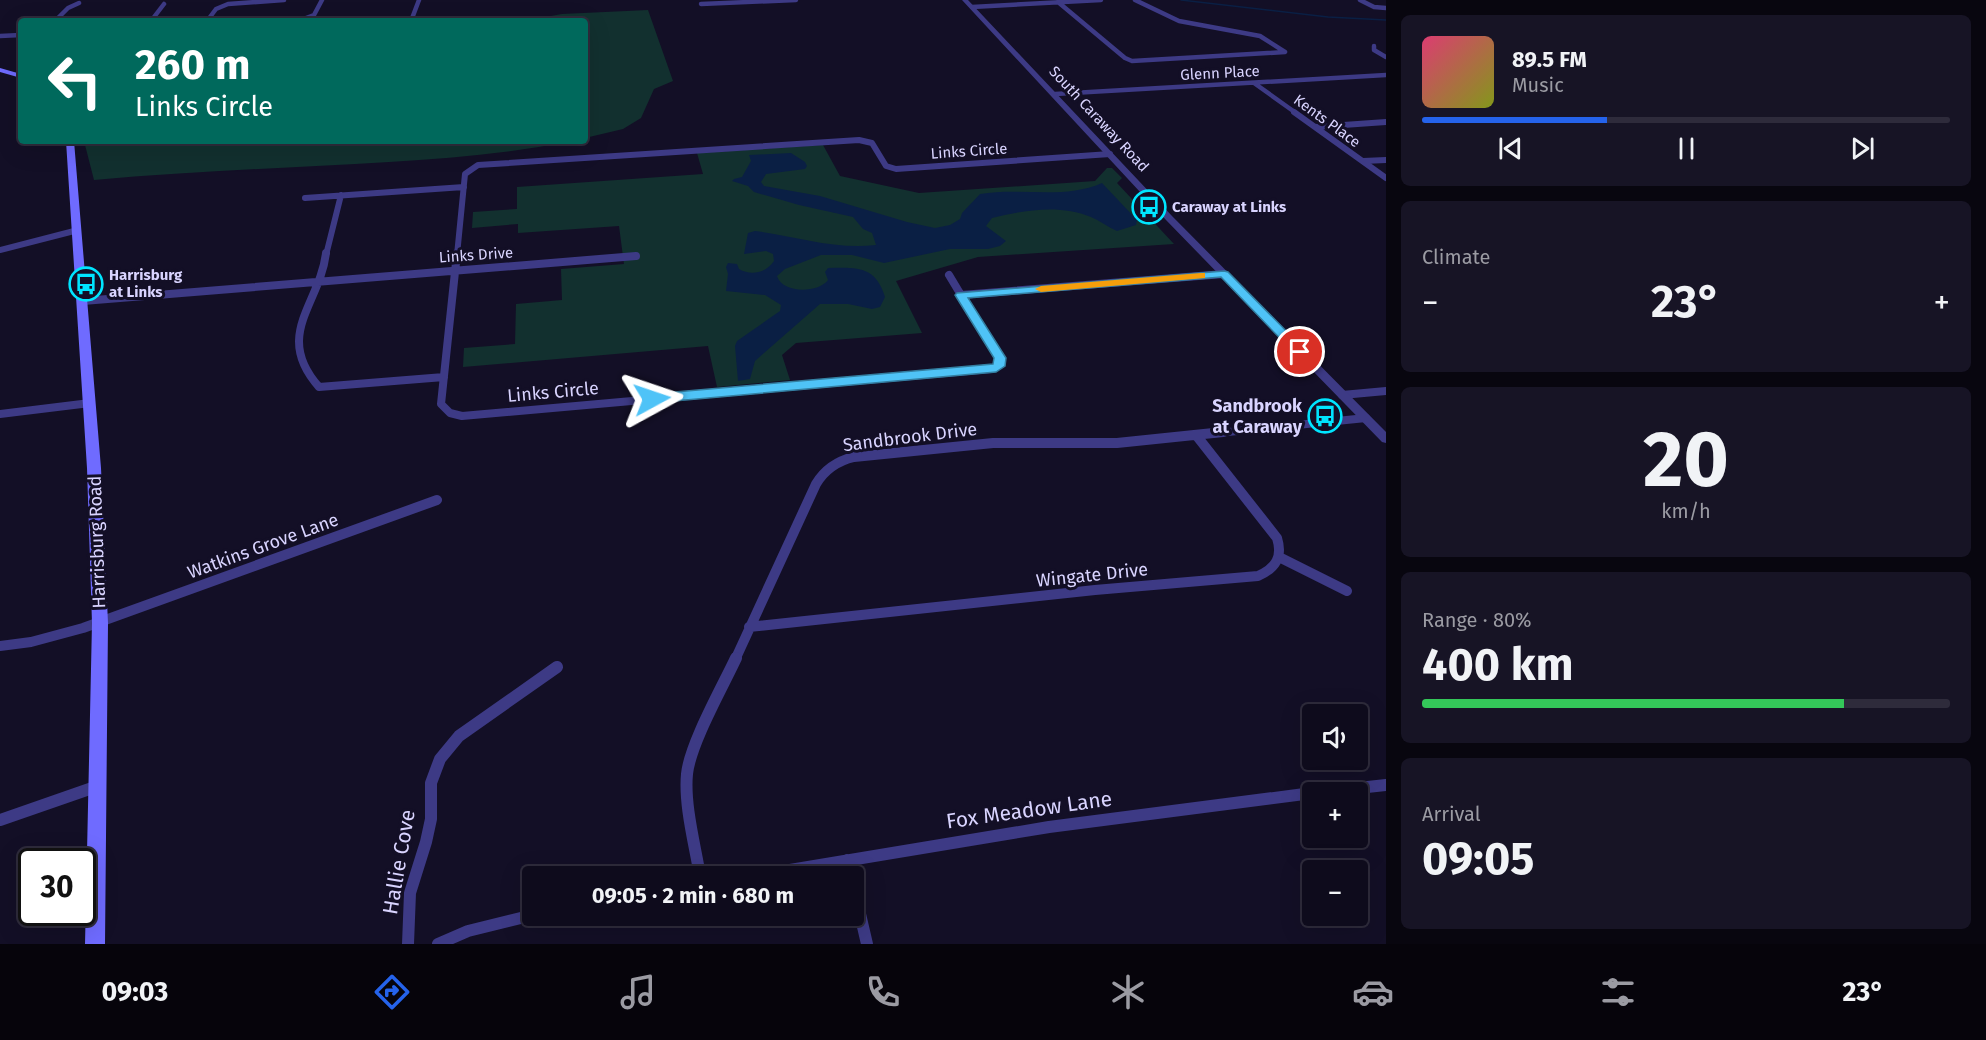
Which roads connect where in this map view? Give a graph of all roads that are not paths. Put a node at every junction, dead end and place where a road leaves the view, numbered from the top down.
1 (284, 0) edge
2 (322, 0) edge
3 (419, 0) edge
4 (796, 0) edge
5 (1101, 0) edge
6 (1135, 0) edge
7 (1360, 0) edge
8 (1073, 1) edge
9 (1058, 2) junction
10 (79, 3) dead end
11 (164, 4) dead end
12 (702, 4) dead end
13 (969, 4) edge
14 (1386, 8) edge
15 (58, 18) edge
16 (153, 18) edge
17 (209, 18) edge
18 (306, 18) edge
19 (412, 18) edge
20 (18, 35) edge
21 (0, 36) edge
22 (1374, 46) dead end
23 (1386, 57) edge
24 (0, 70) edge
25 (18, 75) edge
26 (1386, 75) edge
27 (1254, 83) junction
28 (1055, 94) junction
29 (1386, 122) edge
30 (1315, 127) junction
31 (70, 144) edge
32 (1110, 154) junction
33 (1386, 160) edge
34 (1363, 161) junction
35 (1386, 178) edge
36 (464, 187) junction
37 (341, 195) junction
38 (305, 198) dead end
39 (78, 232) junction
40 (0, 251) edge
41 (636, 256) dead end
42 (455, 270) junction
43 (1224, 274) junction
44 (949, 276) dead end
45 (318, 280) junction
46 (961, 295) junction
47 (83, 298) junction
48 (444, 377) junction
49 (1386, 391) edge
50 (1342, 395) junction
51 (90, 403) junction
52 (0, 414) edge
53 (1366, 418) junction
54 (1196, 435) junction
55 (1386, 440) edge
56 (437, 500) dead end
57 (1279, 557) junction
58 (1347, 591) dead end
59 (100, 623) junction
60 (749, 627) junction
61 (0, 646) edge
62 (557, 667) dead end
63 (98, 786) junction
64 (1386, 786) edge
65 (1368, 788) edge
66 (1302, 794) edge
67 (0, 820) edge
68 (847, 860) junction
69 (698, 866) edge
70 (812, 866) edge
71 (848, 866) edge
72 (522, 918) edge
73 (863, 926) edge
74 (95, 944) edge
75 (408, 944) edge
76 (438, 944) edge
77 (867, 944) edge

1 - 17 street
2 - 18 street
3 - 19 street
4 - 12 street
5 - 8 street
6 - 9 street
7 - 14 street
8 - 9 street
9 - 13 street
10 - 15 street
11 - 16 street
13 - 28 street, South Caraway Road
20 - 21 street
22 - 23 street
24 - 25 main road
26 - 27 street, Glenn Place
27 - 28 street, Glenn Place
27 - 30 street, Kents Place
28 - 32 street, South Caraway Road
29 - 30 street
30 - 34 street, Kents Place
31 - 39 main road, Harrisburg Road
32 - 36 street, Links Circle
32 - 43 street, South Caraway Road
33 - 34 street
34 - 35 street, Kents Place
36 - 37 street
36 - 42 street, Links Circle
37 - 38 street
37 - 45 street
39 - 40 street
39 - 47 main road, Harrisburg Road
41 - 42 street, Links Drive
42 - 45 street, Links Drive
42 - 48 street, Links Circle
43 - 46 street
43 - 50 street, South Caraway Road
44 - 46 street
45 - 47 street, Links Drive
45 - 48 street
46 - 48 street, Links Circle
47 - 51 main road, Harrisburg Road
49 - 50 street
50 - 53 street, South Caraway Road
51 - 52 street
51 - 59 main road, Harrisburg Road
53 - 54 street, Sandbrook Drive
53 - 55 street, South Caraway Road
54 - 57 street
54 - 60 street, Sandbrook Drive
56 - 59 street, Watkins Grove Lane
57 - 58 street
57 - 60 street, Wingate Drive
59 - 61 street, Watkins Grove Lane
59 - 63 main road, Harrisburg Road
60 - 69 street, Sandbrook Drive
62 - 75 street, Hallie Cove
63 - 67 street
63 - 74 main road, Harrisburg Road
64 - 65 street
66 - 68 street, Fox Meadow Lane
68 - 70 street, Fox Meadow Lane
68 - 71 street
72 - 76 street
73 - 77 street

